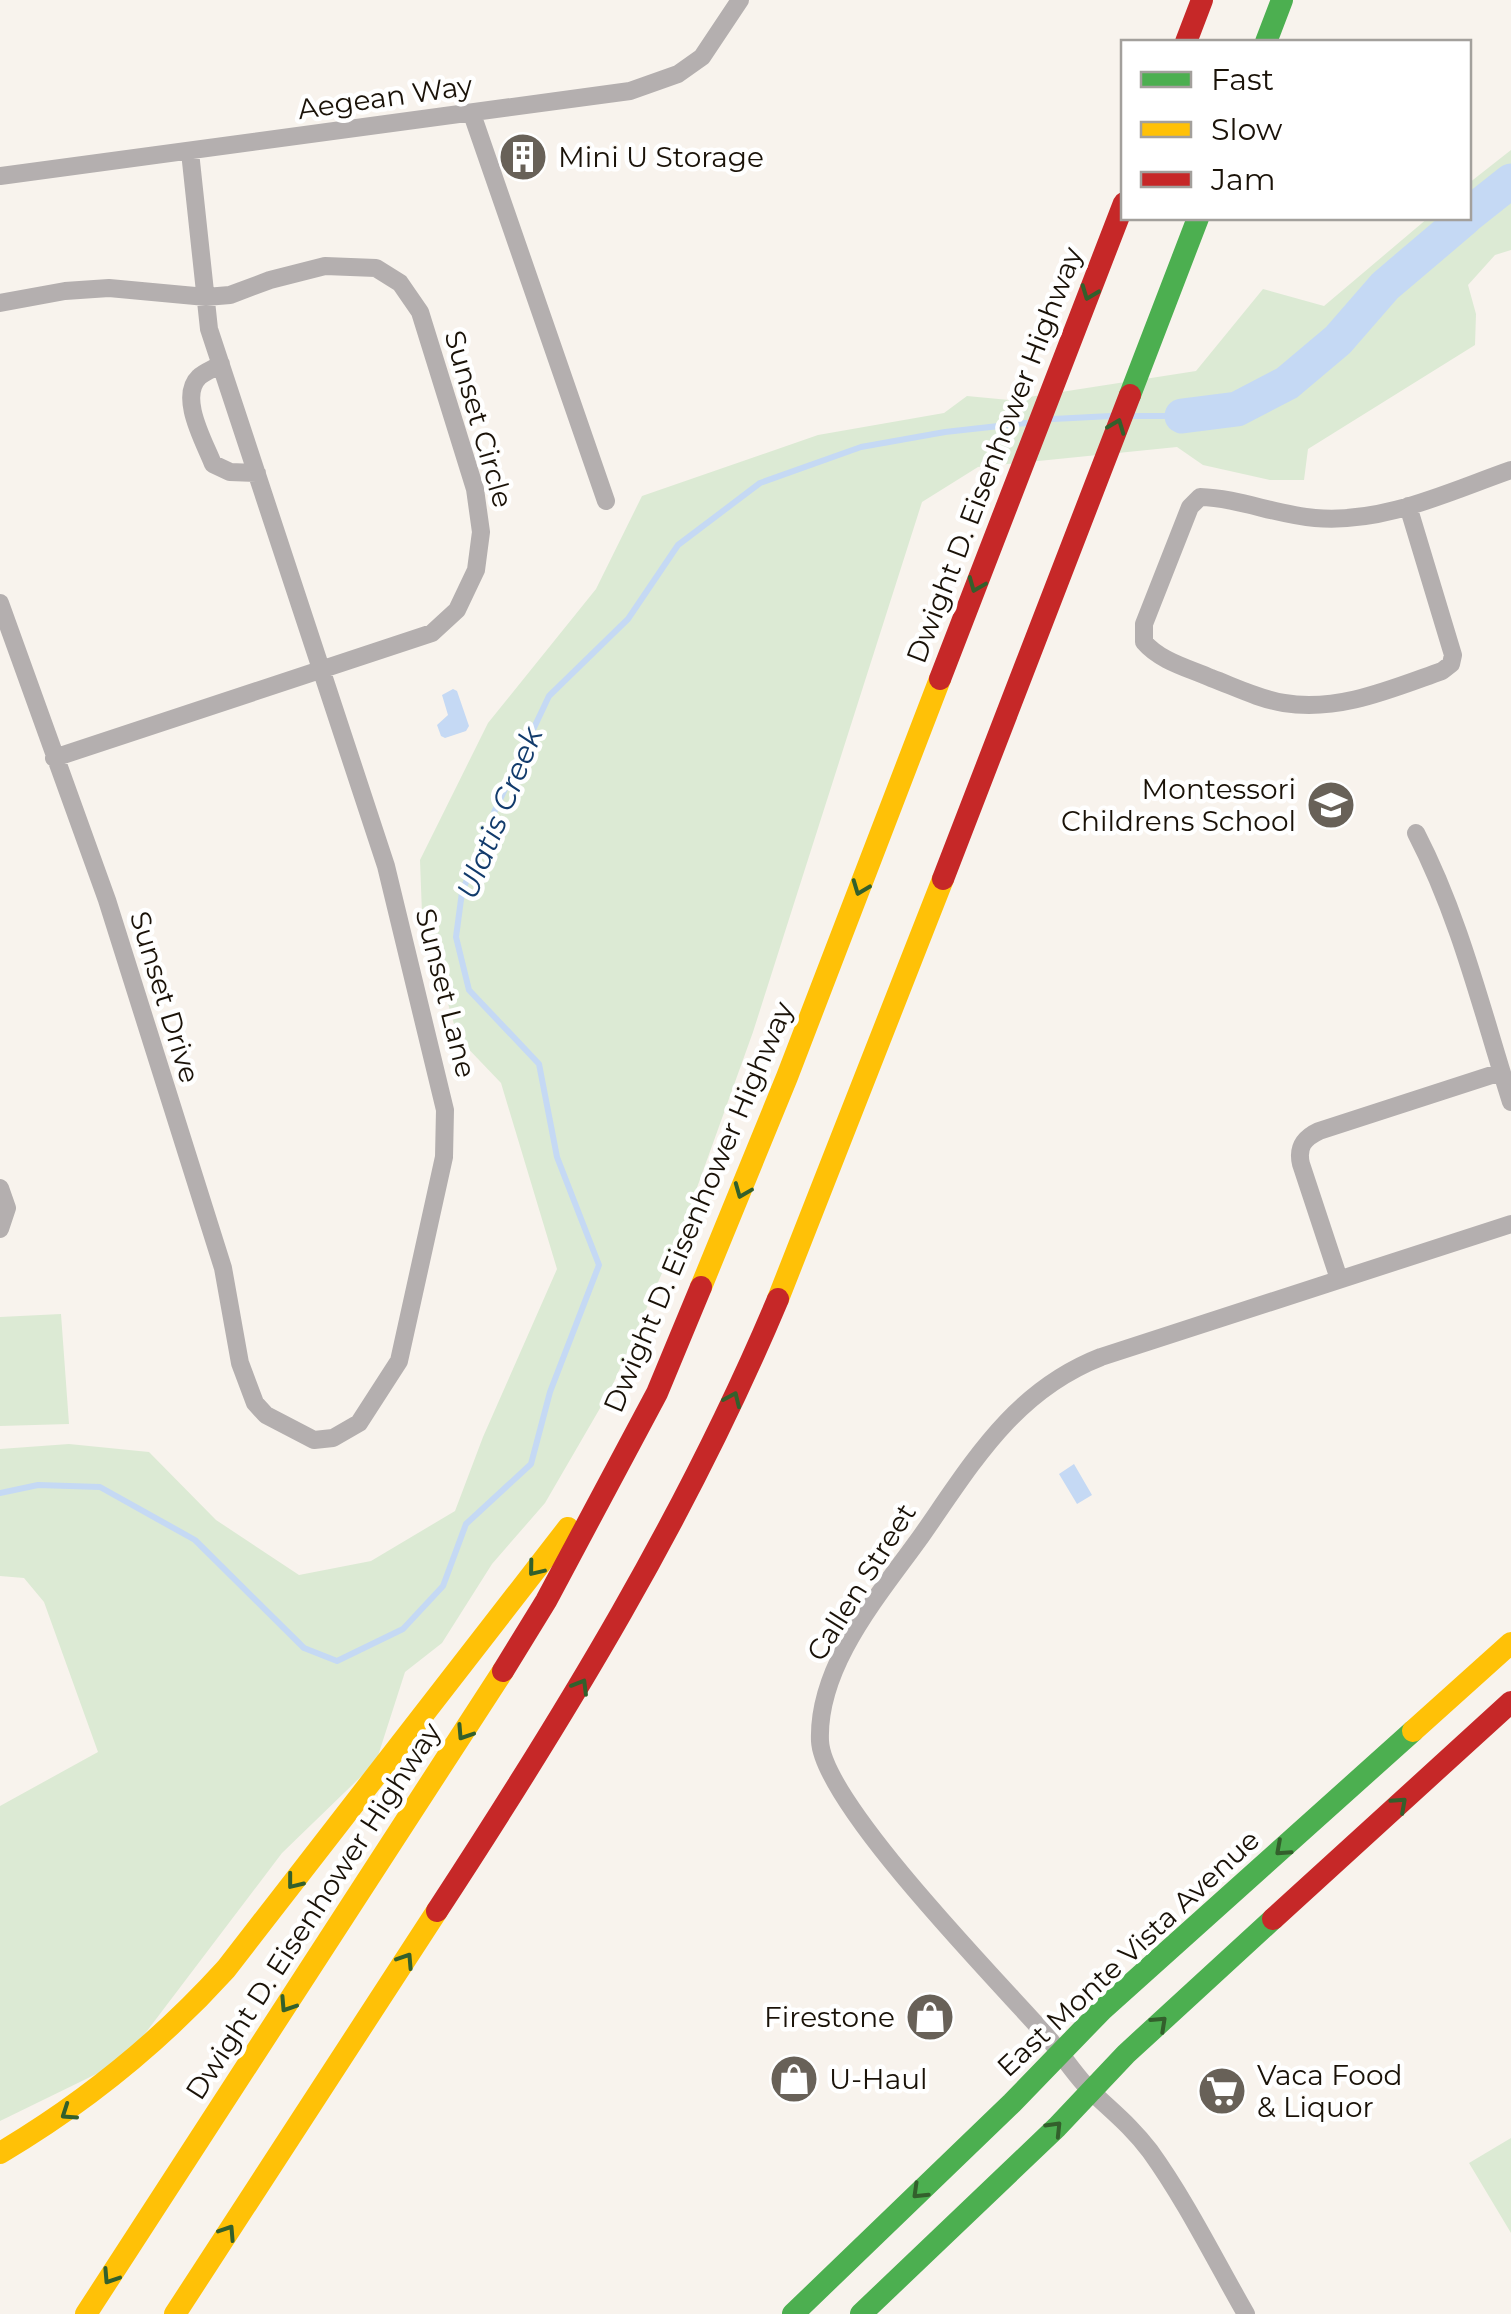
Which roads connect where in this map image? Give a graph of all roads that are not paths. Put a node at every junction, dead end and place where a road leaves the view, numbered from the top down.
1 (740, 0) edge
2 (1202, 0) edge
3 (1282, 0) edge
4 (1187, 40) edge
5 (1267, 40) edge
6 (472, 114) junction
7 (190, 152) junction
8 (0, 176) edge
9 (1121, 211) edge
10 (1197, 220) edge
11 (206, 297) junction
12 (0, 304) edge
13 (221, 364) junction
14 (1511, 470) edge
15 (256, 472) junction
16 (606, 501) dead end
17 (1408, 506) junction
18 (0, 604) edge
19 (323, 670) junction
20 (54, 758) junction
21 (1416, 833) dead end
22 (1501, 1072) junction
23 (1511, 1102) edge
24 (0, 1188) edge
25 (1511, 1224) edge
26 (0, 1229) edge
27 (1339, 1279) junction
28 (262, 1410) joint
29 (618, 1466) junction
30 (1511, 1643) edge
31 (1511, 1702) edge
32 (1061, 2052) junction
33 (1090, 2090) junction
34 (0, 2152) edge
35 (86, 2314) edge
36 (175, 2314) edge
37 (793, 2314) edge
38 (861, 2314) edge
39 (1246, 2314) edge

1 - 6 street, Aegean Way
2 - 4 main road
3 - 5 main road
6 - 7 street, Aegean Way
6 - 16 street
7 - 8 street, Aegean Way
7 - 11 street, Sunset Lane
9 -> 29 main road, Dwight D. Eisenhower Highway
36 -> 10 main road
11 - 12 street, Sunset Circle
11 - 13 street, Sunset Lane
11 - 19 street, Sunset Circle
13 - 15 street, Sunset Lane
13 - 15 street
14 - 17 street
15 - 19 street, Sunset Lane
17 - 17 street
18 - 20 street, Sunset Drive
19 - 20 street, Sunset Circle
19 - 28 street, Sunset Lane
20 - 28 street, Sunset Drive
21 - 22 street
22 - 23 street
22 - 27 street
24 - 26 street
25 - 27 street, Callen Street
27 - 32 street, Callen Street
29 -> 34 main road
29 -> 35 main road, Dwight D. Eisenhower Highway
30 -> 32 main road, East Monte Vista Avenue
33 -> 31 main road
32 - 33 street, Callen Street
32 -> 37 main road, East Monte Vista Avenue
38 -> 33 main road
33 - 39 street, Callen Street

